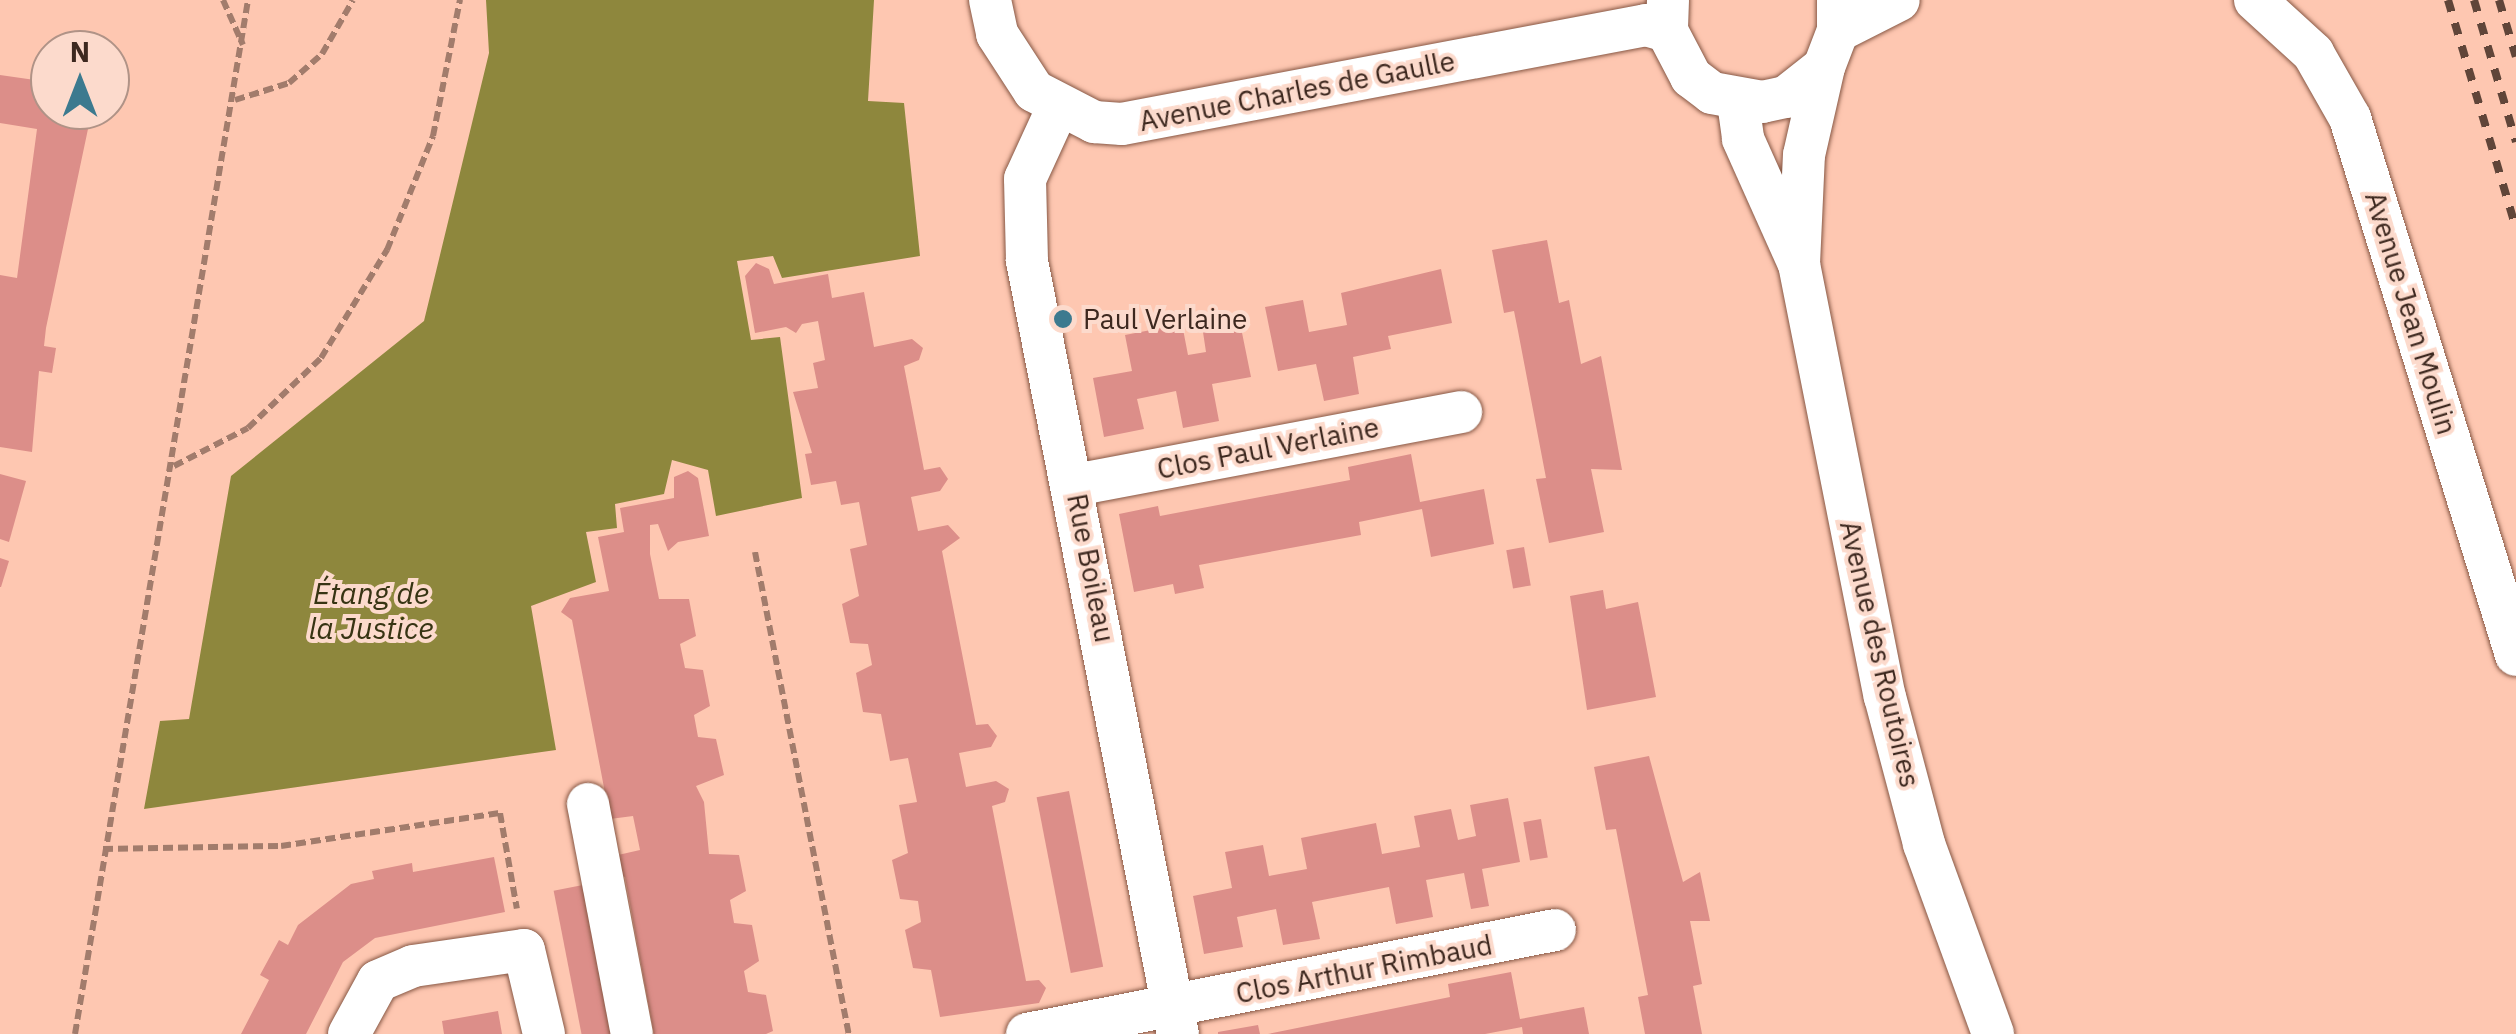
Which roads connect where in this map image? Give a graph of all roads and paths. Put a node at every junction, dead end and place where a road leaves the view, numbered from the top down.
1 (223, 0) edge
2 (248, 0) edge
3 (353, 0) edge
4 (460, 0) edge
5 (990, 0) edge
6 (1898, 0) edge
7 (2255, 0) edge
8 (1668, 15) edge
9 (1833, 33) edge
10 (243, 46) junction
11 (234, 100) junction
12 (1738, 102) junction
13 (1058, 107) junction
14 (1799, 264) junction
15 (1460, 412) dead end
16 (173, 467) junction
17 (1075, 485) junction
18 (755, 552) dead end
19 (2516, 655) edge
20 (588, 804) dead end
21 (103, 848) junction
22 (1556, 930) dead end
23 (524, 950) junction
24 (1176, 1021) edge
25 (74, 1034) edge
26 (349, 1034) edge
27 (544, 1034) edge
28 (632, 1034) edge
29 (849, 1034) edge
30 (1027, 1034) edge
31 (1993, 1034) edge

1 - 10 path
2 - 10 path
3 - 11 path
4 - 16 path
5 - 13 street, Avenue Charles de Gaulle
6 - 9 street
7 - 19 street, Avenue Jean Moulin
8 - 12 street
8 - 13 street, Avenue Charles de Gaulle
9 - 12 street
9 - 14 street, Avenue des Routoires
10 - 11 path
11 - 16 path
12 - 14 street, Avenue des Routoires
13 - 17 street, Rue Boileau
14 - 31 street, Avenue des Routoires
15 - 17 street, Clos Paul Verlaine
16 - 21 path
17 - 24 street, Rue Boileau
18 - 29 path
20 - 28 street
21 - 23 path
21 - 25 path
22 - 24 street, Clos Arthur Rimbaud
23 - 26 street
23 - 27 street
24 - 30 street, Clos Arthur Rimbaud

